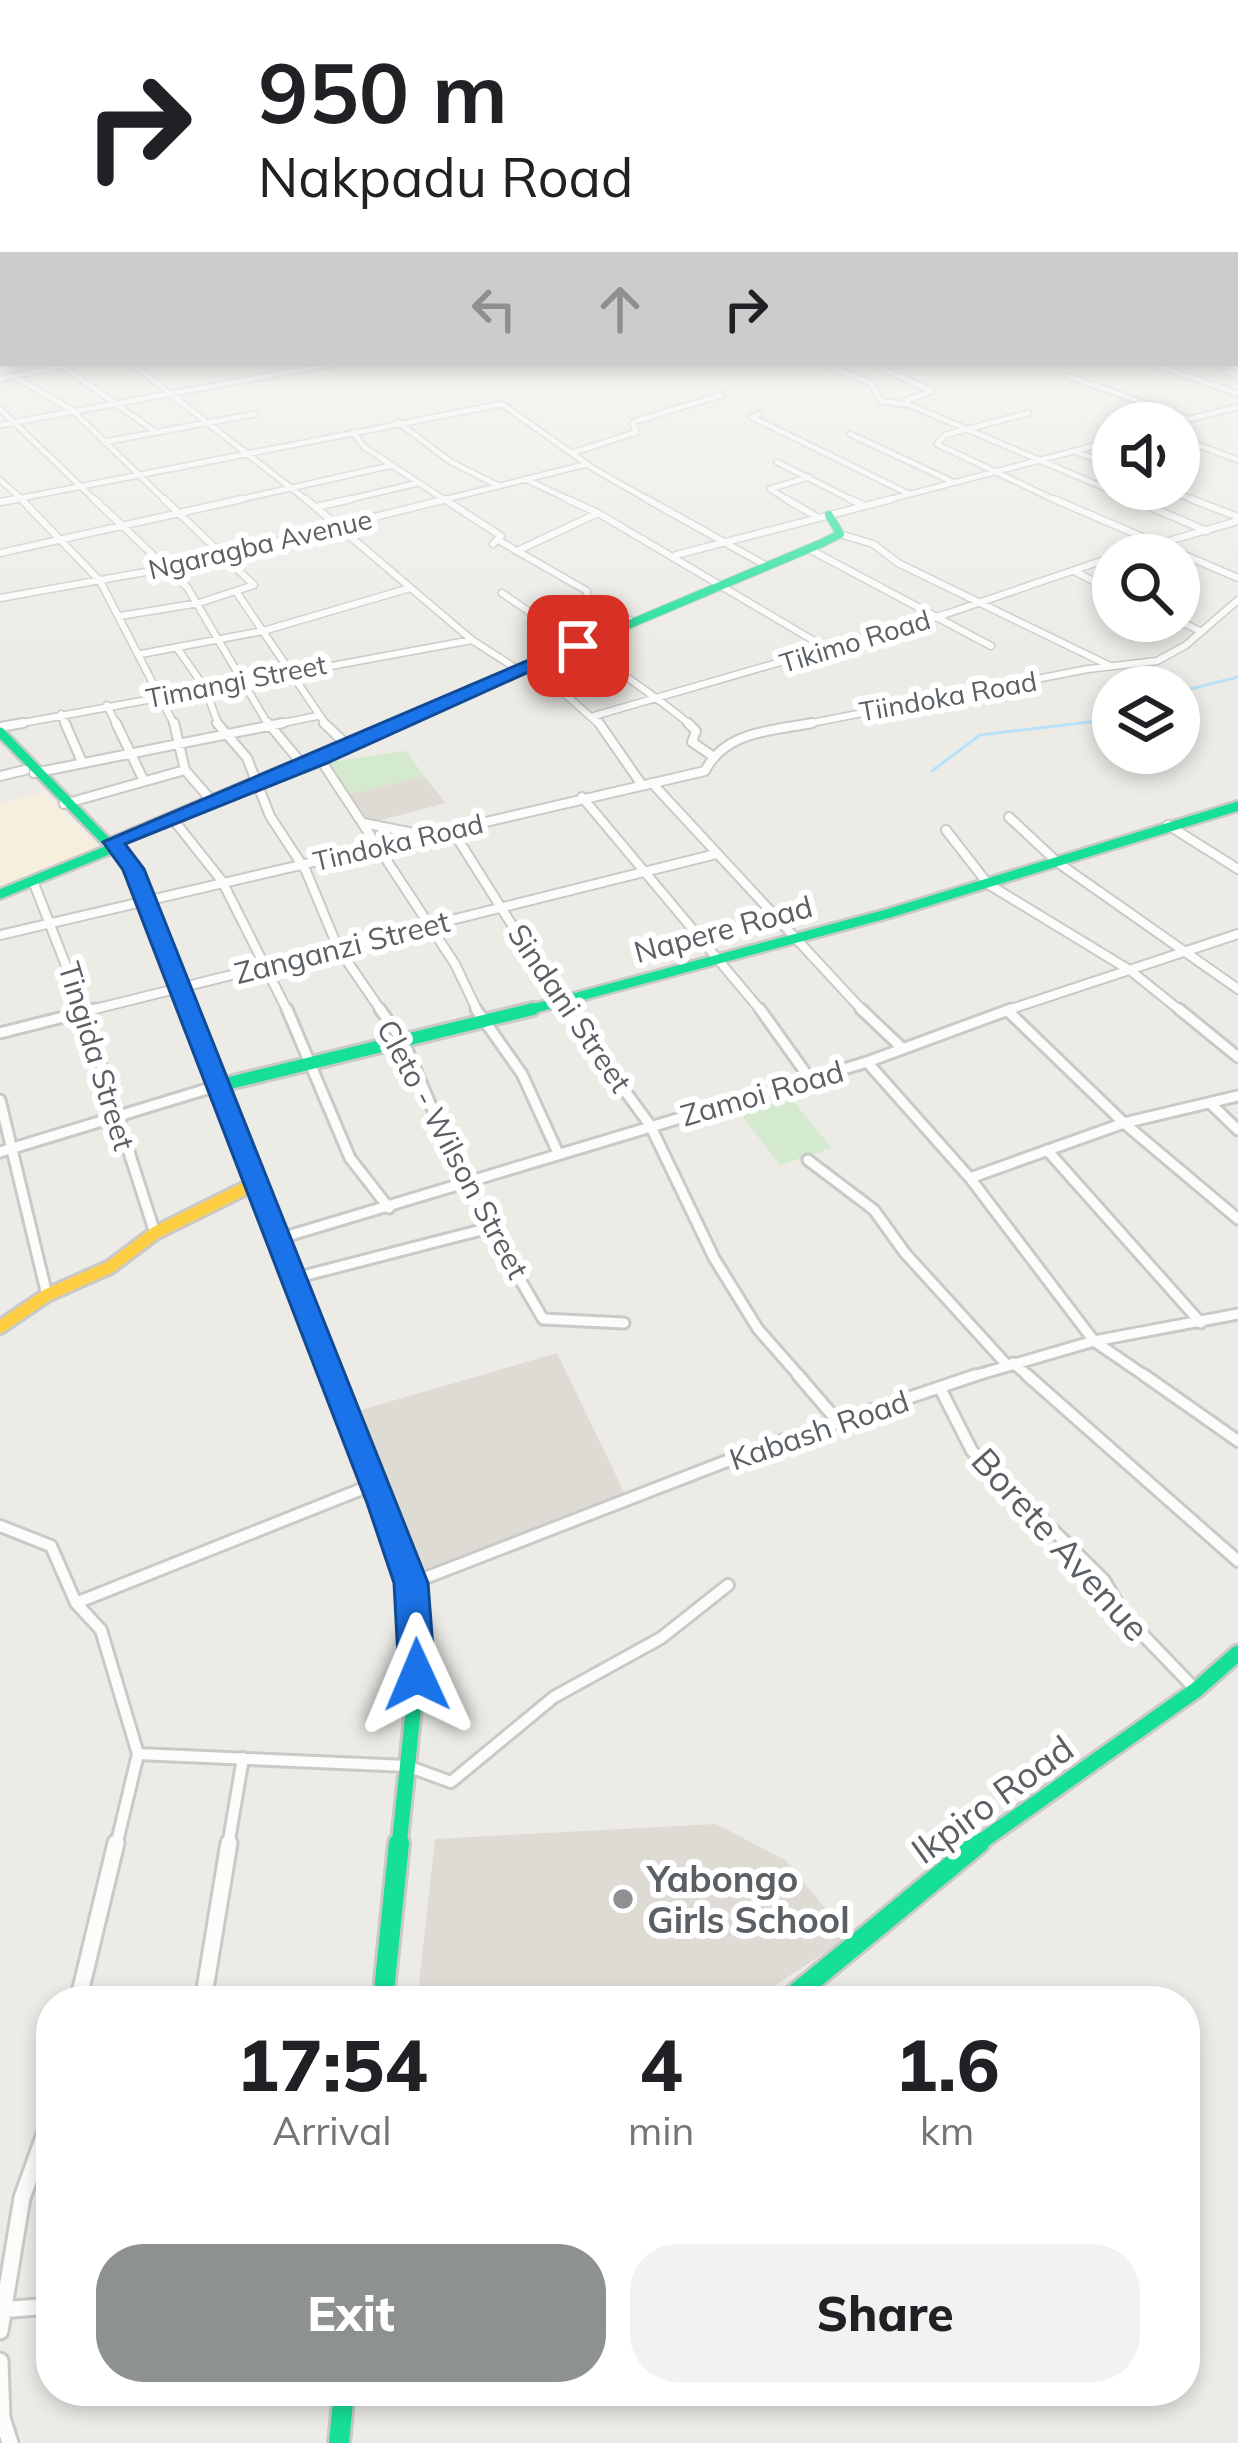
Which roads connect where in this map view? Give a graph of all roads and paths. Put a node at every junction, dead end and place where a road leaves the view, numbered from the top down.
1 (32, 439) edge
2 (101, 439) edge
3 (118, 439) edge
4 (229, 439) edge
5 (319, 439) edge
6 (361, 439) edge
7 (420, 439) edge
8 (555, 439) edge
9 (615, 439) edge
10 (797, 439) edge
11 (861, 439) edge
12 (942, 439) edge
13 (987, 439) edge
14 (104, 442) junction
15 (1092, 446) edge
16 (1200, 446) edge
17 (1074, 451) junction
18 (574, 452) junction
19 (247, 454) junction
20 (1092, 458) edge
21 (1034, 460) junction
22 (1238, 460) edge
23 (777, 461) dead end
24 (587, 464) junction
25 (393, 465) junction
26 (994, 471) junction
27 (141, 475) junction
28 (809, 477) junction
29 (524, 479) junction
30 (0, 480) edge
31 (953, 482) junction
32 (418, 483) junction
33 (79, 487) junction
34 (289, 487) junction
35 (501, 487) junction
36 (909, 494) junction
37 (19, 499) junction
38 (0, 502) edge
39 (449, 502) junction
40 (1200, 503) edge
41 (865, 506) junction
42 (316, 507) junction
43 (180, 511) junction
44 (598, 513) junction
45 (824, 517) junction
46 (1238, 519) edge
47 (119, 524) junction
48 (339, 525) junction
49 (1207, 531) junction
50 (840, 534) junction
51 (1136, 534) edge
52 (1197, 534) edge
53 (62, 537) junction
54 (726, 542) junction
55 (807, 548) junction
56 (517, 551) junction
57 (0, 553) edge
58 (227, 554) junction
59 (676, 555) junction
60 (1200, 562) edge
61 (765, 565) junction
62 (1092, 565) edge
63 (170, 568) junction
64 (1074, 572) junction
65 (1238, 578) edge
66 (100, 581) junction
67 (1092, 581) edge
68 (720, 584) junction
69 (410, 588) junction
70 (502, 592) dead end
71 (237, 593) junction
72 (0, 598) edge
73 (1238, 600) edge
74 (981, 601) junction
75 (200, 603) junction
76 (120, 616) junction
77 (932, 617) junction
78 (626, 622) junction
79 (263, 631) junction
80 (1200, 631) edge
81 (218, 639) junction
82 (472, 640) junction
83 (1189, 642) edge
84 (578, 646) junction
85 (991, 646) dead end
86 (177, 648) junction
87 (826, 648) junction
88 (141, 654) junction
89 (1109, 666) edge
90 (1147, 666) edge
91 (527, 668) junction
92 (286, 672) junction
93 (1092, 673) edge
94 (244, 679) junction
95 (205, 688) junction
96 (158, 696) junction
97 (659, 700) junction
98 (107, 705) junction
99 (61, 714) junction
100 (317, 716) junction
101 (594, 716) junction
102 (270, 725) junction
103 (0, 730) edge
104 (225, 735) junction
105 (180, 744) junction
106 (347, 746) junction
107 (134, 752) junction
108 (710, 755) junction
109 (320, 759) junction
110 (82, 762) junction
111 (303, 766) junction
112 (185, 770) junction
113 (27, 772) junction
114 (0, 776) edge
115 (144, 782) junction
116 (257, 782) junction
117 (647, 784) junction
118 (583, 797) junction
119 (212, 801) junction
120 (64, 804) junction
121 (1238, 806) edge
122 (1009, 817) dead end
123 (172, 818) junction
124 (363, 824) junction
125 (1168, 825) junction
126 (946, 830) dead end
127 (454, 833) junction
128 (434, 837) junction
129 (116, 844) junction
130 (379, 848) junction
131 (716, 854) junction
132 (1057, 862) junction
133 (300, 865) junction
134 (1238, 869) edge
135 (649, 871) junction
136 (33, 881) junction
137 (222, 881) junction
138 (988, 884) junction
139 (0, 894) edge
140 (144, 901) junction
141 (502, 907) junction
142 (50, 923) junction
143 (427, 927) junction
144 (791, 934) junction
145 (1238, 934) edge
146 (0, 935) edge
147 (338, 948) junction
148 (1188, 951) junction
149 (716, 956) junction
150 (264, 967) junction
151 (1131, 970) junction
152 (176, 988) junction
153 (1238, 989) edge
154 (558, 1000) junction
155 (80, 1012) junction
156 (1009, 1012) junction
157 (483, 1024) junction
158 (0, 1033) edge
159 (405, 1045) junction
160 (899, 1046) junction
161 (1238, 1057) edge
162 (867, 1062) junction
163 (310, 1064) junction
164 (810, 1079) junction
165 (217, 1086) junction
166 (1238, 1096) edge
167 (0, 1100) edge
168 (1210, 1104) junction
169 (114, 1118) junction
170 (1124, 1123) junction
171 (650, 1125) junction
172 (1238, 1130) edge
173 (15, 1149) junction
174 (1047, 1150) junction
175 (0, 1152) edge
176 (558, 1154) junction
177 (808, 1160) dead end
178 (970, 1178) junction
179 (256, 1183) junction
180 (466, 1185) junction
181 (389, 1208) junction
182 (1238, 1219) edge
183 (489, 1228) junction
184 (155, 1233) junction
185 (280, 1238) junction
186 (295, 1278) junction
187 (47, 1295) junction
188 (1238, 1314) edge
189 (624, 1323) dead end
190 (1201, 1323) junction
191 (0, 1327) edge
192 (1094, 1341) junction
193 (1010, 1364) junction
194 (940, 1388) junction
195 (840, 1424) junction
196 (1238, 1442) edge
197 (376, 1484) junction
198 (0, 1526) edge
199 (1238, 1561) edge
200 (411, 1583) junction
201 (728, 1586) dead end
202 (76, 1603) junction
203 (1238, 1653) edge
204 (1196, 1690) junction
205 (139, 1754) junction
206 (243, 1759) junction
207 (407, 1766) junction
208 (82, 1986) edge
209 (205, 1986) edge
210 (385, 1986) edge
211 (805, 1986) edge
212 (36, 2159) edge
213 (36, 2307) edge
214 (2, 2309) edge
215 (0, 2331) edge
216 (0, 2361) edge
217 (343, 2406) edge
218 (10, 2443) edge
219 (339, 2443) edge

1 - 33 street
2 - 14 street
3 - 14 street
4 - 19 street
5 - 19 street
6 - 25 street
7 - 35 street
8 - 18 street
9 - 18 street
10 - 36 street
11 - 31 street
12 - 26 street
13 - 21 street
14 - 27 street
15 - 17 street
16 - 22 street
17 - 20 street
17 - 21 street
18 - 24 street
19 - 27 street
19 - 34 street
21 - 26 street
21 - 49 street
23 - 28 street
24 - 29 street, Ngaragba Avenue
24 - 54 street
25 - 32 street
25 - 34 street
26 - 31 street
26 - 51 street
27 - 33 street
27 - 43 street
28 - 41 street
28 - 45 street
29 - 35 street, Ngaragba Avenue
29 - 44 street
30 - 37 street
31 - 36 street
32 - 39 street
32 - 42 street
33 - 37 street
33 - 47 street
34 - 42 street
34 - 43 street
35 - 39 street, Ngaragba Avenue
36 - 41 street
37 - 38 street
37 - 53 street
39 - 48 street, Ngaragba Avenue
39 - 56 street
40 - 46 street
41 - 45 street
42 - 48 street
43 - 47 street
43 - 58 street
44 - 56 street
44 - 59 street
45 - 50 street
45 - 54 street
46 - 49 street, Tikimo Road
47 - 53 street
47 - 63 street
48 - 58 street, Ngaragba Avenue
48 - 69 street
49 - 52 street, Tikimo Road
50 - 55 street
50 - 74 street
53 - 57 street
53 - 66 street
54 - 59 street
54 - 61 street
55 - 61 street
55 - 77 street
56 - 78 street
58 - 63 street, Ngaragba Avenue
58 - 71 street
59 - 68 street
60 - 65 street
61 - 68 street
62 - 64 street, Tikimo Road
63 - 66 street, Ngaragba Avenue
63 - 75 street
64 - 67 street
64 - 74 street, Tikimo Road
66 - 72 street, Ngaragba Avenue
66 - 76 street
68 - 78 street
68 - 87 street
69 - 79 street
69 - 82 street
70 - 84 street
71 - 75 street
71 - 79 street
73 - 80 street, Tiindoka Road
74 - 77 street, Tikimo Road
74 - 89 street
75 - 76 street
75 - 81 street
76 - 88 street
77 - 85 street
77 - 87 street, Tikimo Road
78 - 84 street
79 - 81 street
79 - 92 street
81 - 86 street
81 - 94 street
82 - 91 street
82 - 92 street, Timangi Street
83 - 90 street, Tiindoka Road
84 - 91 street
84 - 97 street
86 - 88 street
86 - 95 street, Cleto - Wilson Street
87 - 97 street, Tikimo Road
88 - 96 street
91 - 101 street
91 - 106 street
92 - 94 street, Timangi Street
92 - 100 street
93 - 108 street, Tiindoka Road
94 - 95 street, Timangi Street
94 - 102 street
95 - 96 street, Timangi Street
95 - 104 street, Cleto - Wilson Street
96 - 98 street, Timangi Street
96 - 105 street
97 - 101 street, Tikimo Road
97 - 108 street
98 - 99 street, Timangi Street
98 - 107 street
99 - 103 street, Timangi Street
99 - 110 street
100 - 102 street
100 - 106 street
101 - 117 street
102 - 104 street
102 - 111 street
103 - 113 street
104 - 105 street
104 - 116 street, Cleto - Wilson Street
105 - 107 street
105 - 112 street
106 - 109 street
107 - 110 street
107 - 115 street
108 - 117 street, Tiindoka Road
109 - 111 street
109 - 124 street
110 - 113 street
111 - 116 street
112 - 115 street
112 - 119 street
113 - 114 street
113 - 120 street
115 - 120 street
116 - 119 street
116 - 133 street, Cleto - Wilson Street
117 - 118 street, Tindoka Road
117 - 131 street
118 - 127 street, Tindoka Road
118 - 135 street
119 - 123 street
120 - 129 street
121 - 125 street, Napere Road
122 - 132 street
123 - 129 street
123 - 137 street
124 - 128 street
124 - 130 street
125 - 132 street, Napere Road
125 - 134 street
126 - 138 street
127 - 128 street, Tindoka Road
127 - 141 street, Sindani Street
128 - 130 street, Tindoka Road
129 - 136 street
129 - 140 street
130 - 133 street, Tindoka Road
130 - 143 street
131 - 135 street, Zanganzi Street
131 - 144 street
132 - 138 street, Napere Road
132 - 148 street
133 - 137 street, Tindoka Road
133 - 147 street, Cleto - Wilson Street
135 - 141 street, Zanganzi Street
135 - 149 street
136 - 139 street
136 - 142 street, Tingida Street
137 - 140 street, Tindoka Road
137 - 150 street
138 - 144 street, Napere Road
138 - 151 street
140 - 142 street, Tindoka Road
140 - 152 street
141 - 143 street, Zanganzi Street
141 - 154 street, Sindani Street
142 - 146 street, Tindoka Road
142 - 155 street, Tingida Street
143 - 147 street, Zanganzi Street
143 - 157 street
144 - 149 street, Napere Road
144 - 160 street
145 - 148 street, Zamoi Road
147 - 150 street, Zanganzi Street
147 - 159 street, Cleto - Wilson Street
148 - 151 street, Zamoi Road
148 - 153 street
149 - 154 street, Napere Road
149 - 164 street
150 - 152 street, Zanganzi Street
150 - 163 street
151 - 156 street, Zamoi Road
151 - 161 street
152 - 155 street, Zanganzi Street
152 - 165 street
154 - 157 street, Napere Road
154 - 171 street, Sindani Street
155 - 158 street, Zanganzi Street
155 - 169 street, Tingida Street
156 - 160 street, Zamoi Road
156 - 170 street
157 - 159 street, Napere Road
157 - 176 street
159 - 163 street, Napere Road
159 - 180 street, Cleto - Wilson Street
160 - 162 street, Zamoi Road
162 - 164 street, Zamoi Road
162 - 178 street
163 - 165 street, Napere Road
163 - 181 street
164 - 171 street, Zamoi Road
165 - 169 street
165 - 179 street
166 - 168 street
167 - 173 street
168 - 170 street
168 - 172 street
169 - 173 street
169 - 184 street, Tingida Street
170 - 174 street
170 - 182 street
171 - 176 street, Zamoi Road
171 - 195 street, Sindani Street
173 - 175 street
173 - 187 street
174 - 178 street
174 - 190 street
176 - 180 street, Zamoi Road
177 - 193 street
178 - 192 street
179 - 184 street
179 - 185 street
180 - 181 street, Zamoi Road
180 - 183 street, Cleto - Wilson Street
181 - 185 street, Zamoi Road
183 - 186 street
183 - 189 street, Cleto - Wilson Street
184 - 187 street
185 - 186 street
186 - 197 street
187 - 191 street
188 - 190 street, Kabash Road
190 - 192 street, Kabash Road
192 - 193 street, Kabash Road
192 - 196 street
193 - 194 street, Kabash Road
193 - 199 street
194 - 195 street, Kabash Road
194 - 204 street, Borete Avenue
195 - 200 street, Kabash Road
197 - 200 street
197 - 202 street
198 - 202 street
200 - 207 street
201 - 207 street
202 - 205 street
203 - 204 street, Ikpiro Road
204 - 211 street, Ikpiro Road
205 - 206 street
205 - 208 street
206 - 207 street
206 - 209 street
207 - 210 street
212 - 214 street
213 - 214 street
214 - 215 street
216 - 218 street
217 - 219 street

